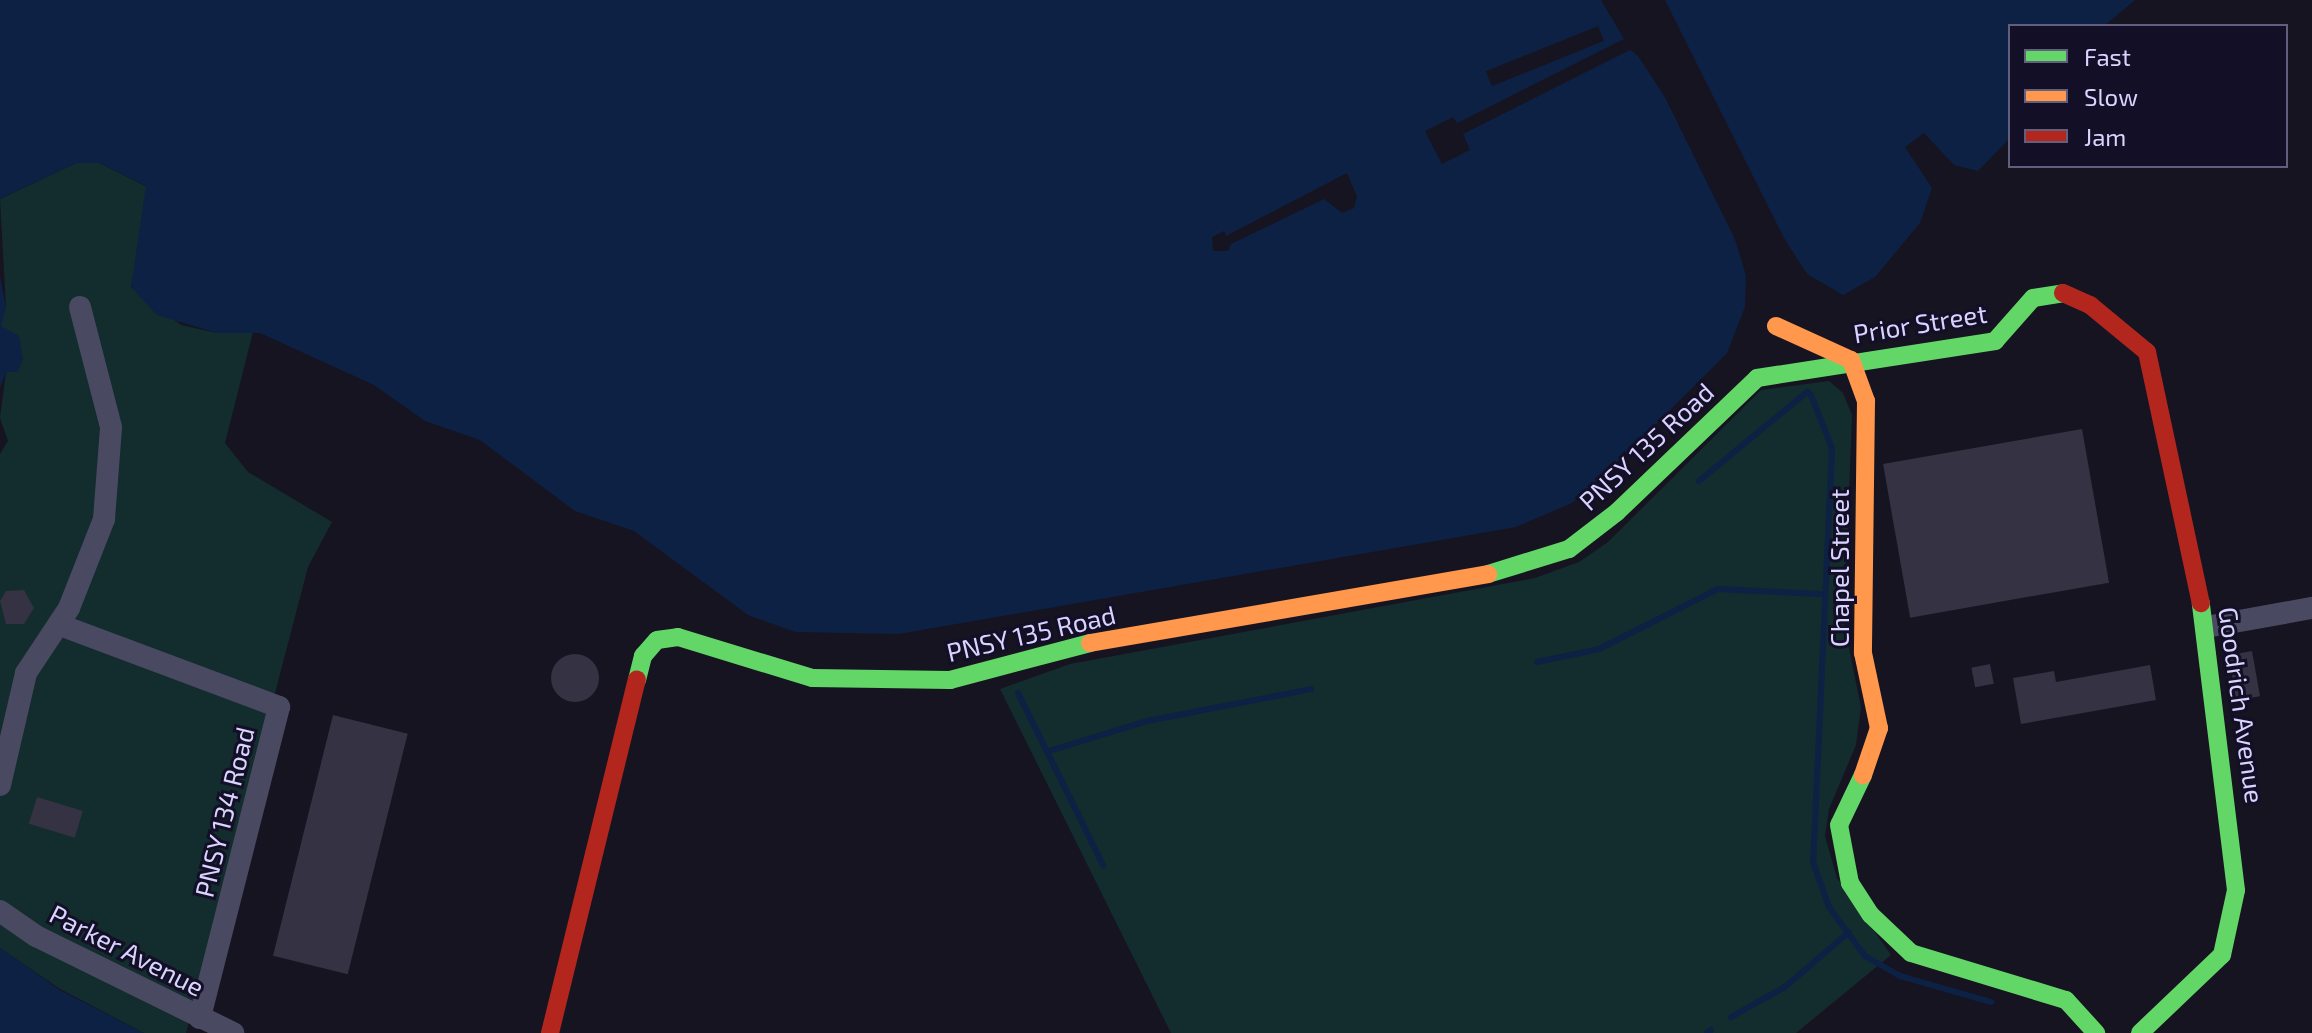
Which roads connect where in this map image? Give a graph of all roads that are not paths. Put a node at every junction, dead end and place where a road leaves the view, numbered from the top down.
1 (80, 307) dead end
2 (1776, 326) dead end
3 (2147, 352) joint
4 (1851, 360) junction
5 (1757, 378) joint
6 (2312, 608) edge
7 (60, 625) junction
8 (2206, 627) junction
9 (0, 785) edge
10 (0, 911) edge
11 (200, 1018) junction
12 (233, 1033) edge
13 (550, 1033) edge
14 (2096, 1033) edge
15 (2140, 1033) edge

1 - 7 street
2 - 4 street
3 - 4 street, Prior Street
3 - 8 street, Goodrich Avenue
4 - 5 street, Prior Street
4 - 14 street, Chapel Street
5 - 13 street, PNSY 135 Road
6 - 8 street
7 - 9 street
7 - 11 street, PNSY 134 Road
8 - 15 street, Goodrich Avenue
10 - 11 street, Parker Avenue
11 - 12 street, Parker Avenue

